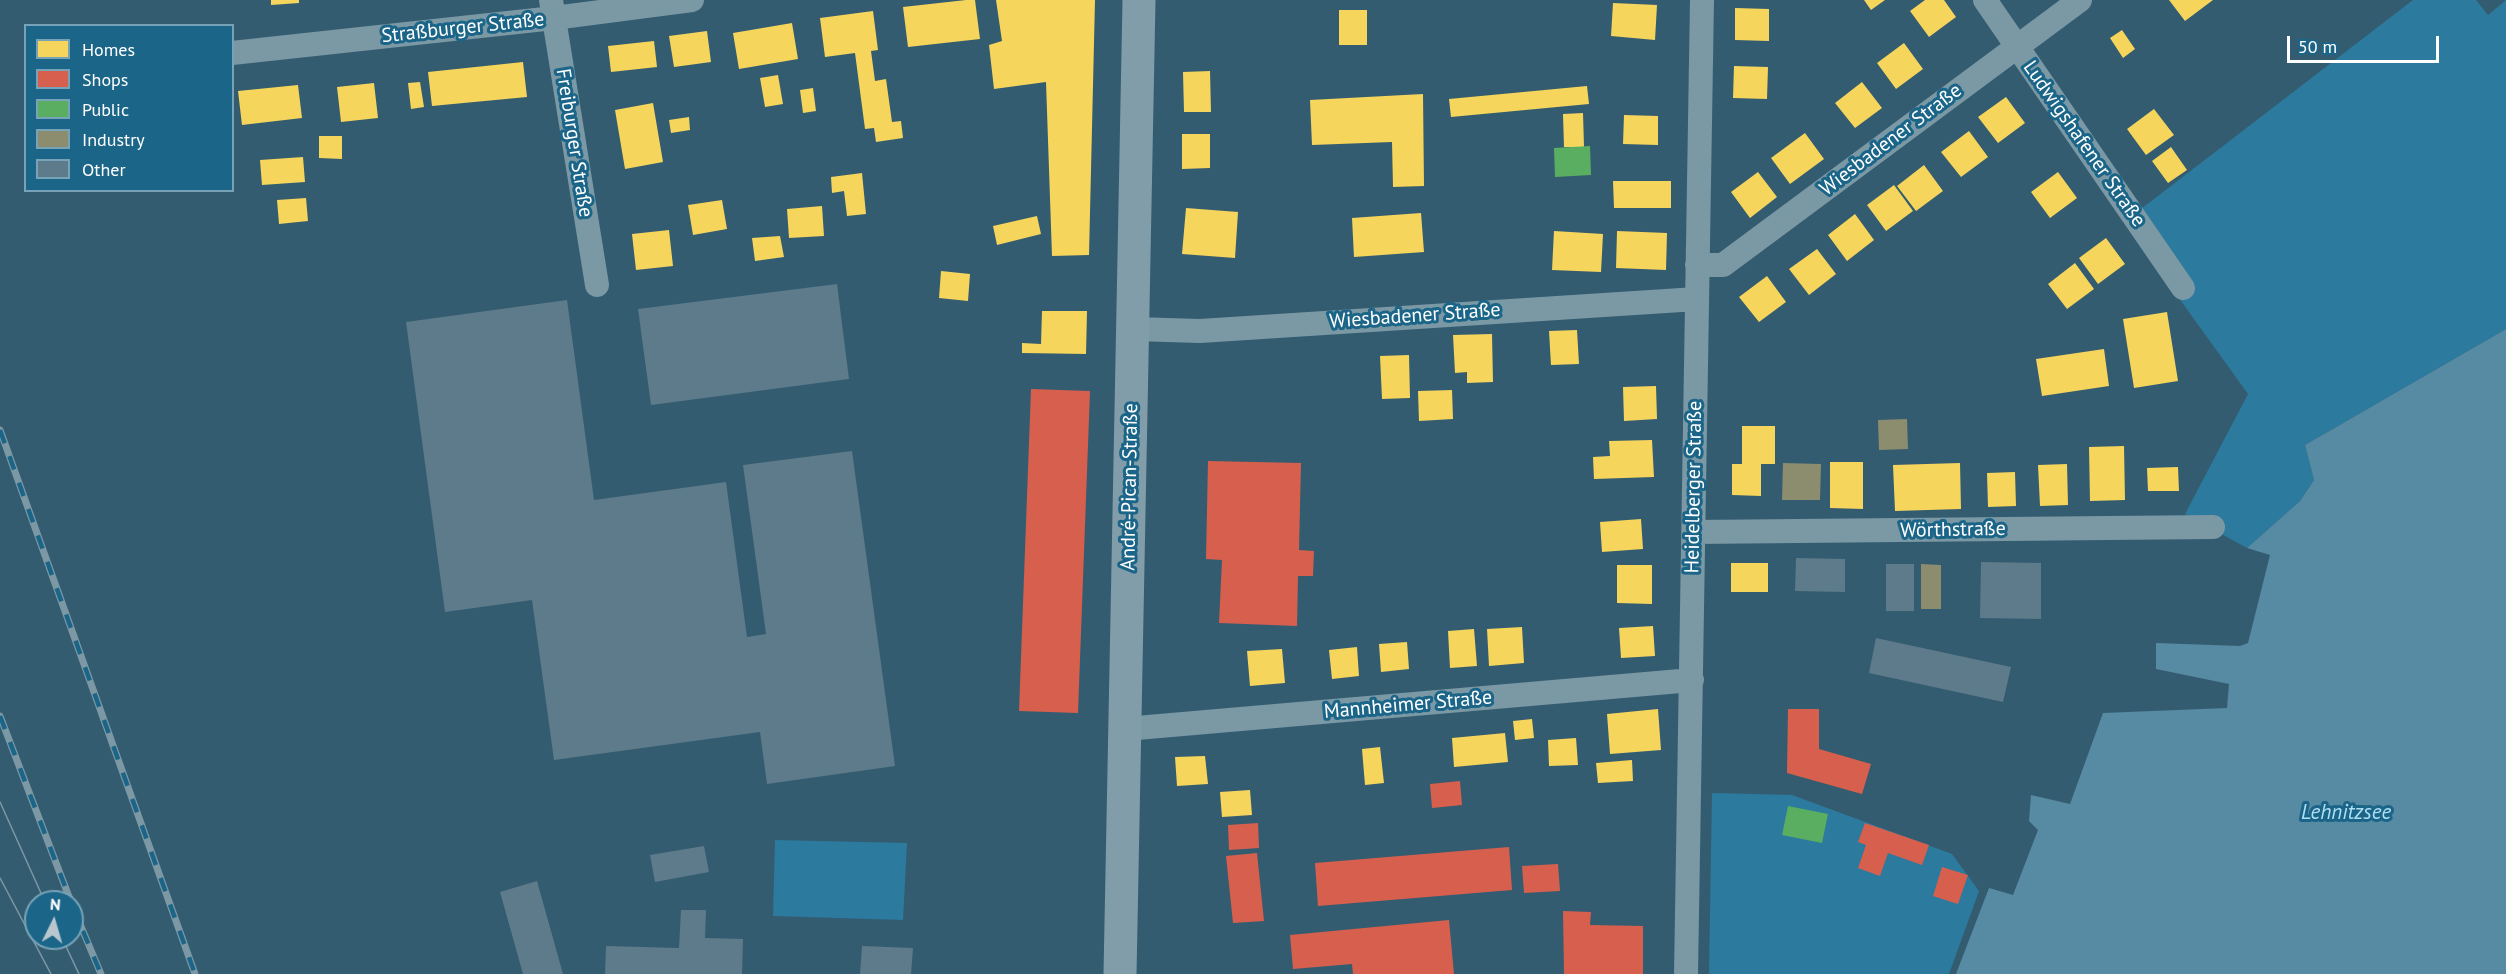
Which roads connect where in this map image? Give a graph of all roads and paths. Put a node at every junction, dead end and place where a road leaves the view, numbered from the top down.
1 (692, 0) edge
2 (1139, 0) edge
3 (1702, 0) edge
4 (1984, 0) edge
5 (2080, 0) edge
6 (553, 9) edge
7 (2017, 47) junction
8 (234, 53) edge
9 (1698, 265) junction
10 (597, 285) dead end
11 (2183, 288) dead end
12 (1697, 299) junction
13 (1134, 329) junction
14 (2213, 527) dead end
15 (1694, 532) junction
16 (1692, 680) junction
17 (1125, 729) junction
18 (1120, 974) edge
19 (1686, 974) edge

1 - 6 street, Straßburger Straße
2 - 13 street, André-Pican-Straße
3 - 9 street, Heidelberger Straße
4 - 7 street, Ludwigshafener Straße
5 - 7 street, Wiesbadener Straße
6 - 8 street, Straßburger Straße
6 - 10 street, Freiburger Straße
7 - 9 street, Wiesbadener Straße
7 - 11 street, Ludwigshafener Straße
9 - 12 street, Heidelberger Straße
12 - 13 street, Wiesbadener Straße
12 - 15 street, Heidelberger Straße
13 - 17 street, André-Pican-Straße
14 - 15 street, Wörthstraße
15 - 16 street, Heidelberger Straße
16 - 17 street, Mannheimer Straße
16 - 19 street, Heidelberger Straße
17 - 18 street, André-Pican-Straße

